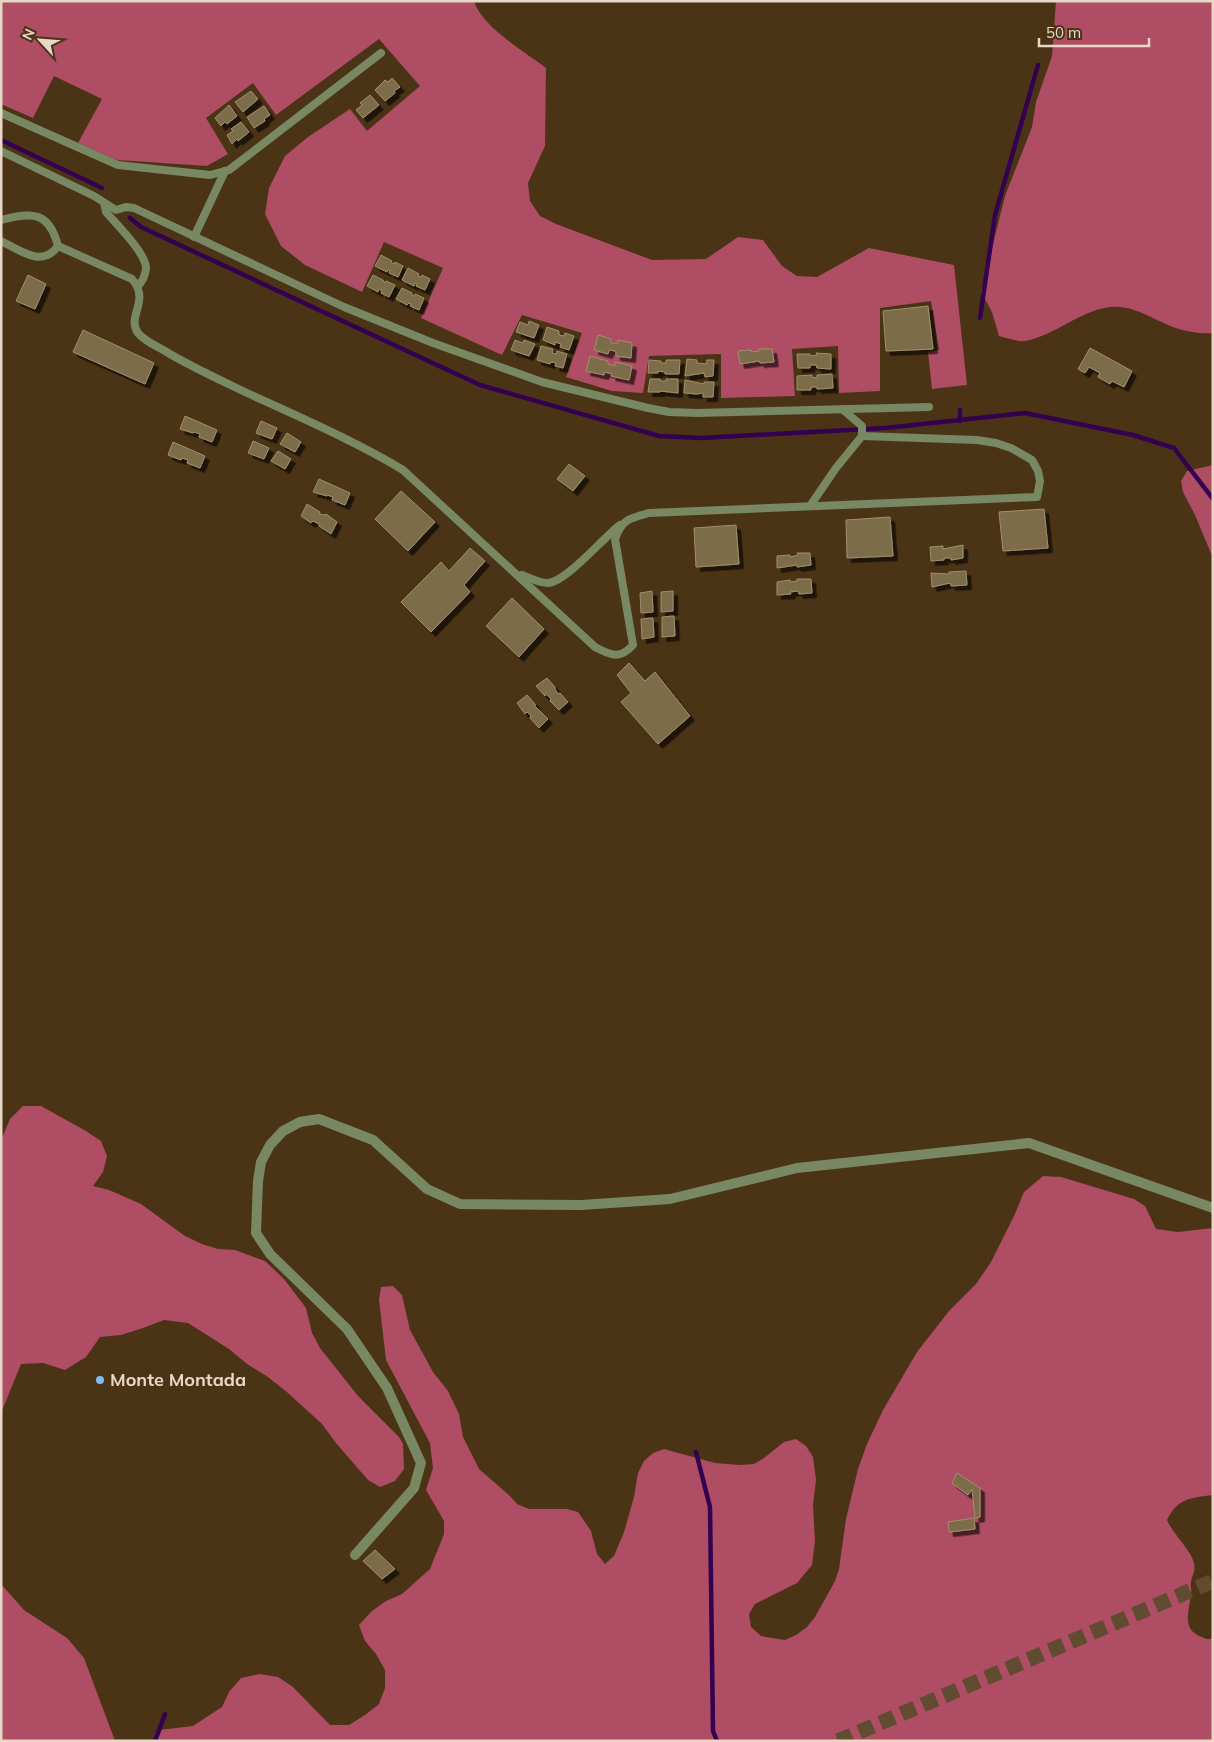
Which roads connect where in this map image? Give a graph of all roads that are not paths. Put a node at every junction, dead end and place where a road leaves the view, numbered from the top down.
1 (381, 53) dead end
2 (1, 113) edge
3 (1, 151) edge
4 (225, 171) junction
5 (104, 203) junction
6 (1, 220) edge
7 (194, 236) junction
8 (1, 241) edge
9 (58, 246) junction
10 (138, 286) junction
11 (930, 407) dead end
12 (842, 409) junction
13 (862, 436) junction
14 (810, 506) junction
15 (627, 519) junction
16 (516, 572) junction
17 (1213, 1208) edge
18 (355, 1555) dead end

1 - 4 lane
2 - 4 lane
3 - 5 lane
4 - 7 lane
5 - 7 lane
5 - 10 lane
6 - 9 lane
7 - 12 lane
8 - 9 lane
9 - 10 lane
10 - 16 lane
11 - 12 lane
12 - 13 lane
13 - 14 lane
13 - 14 lane
14 - 15 lane
15 - 16 lane
15 - 16 lane
17 - 18 street

